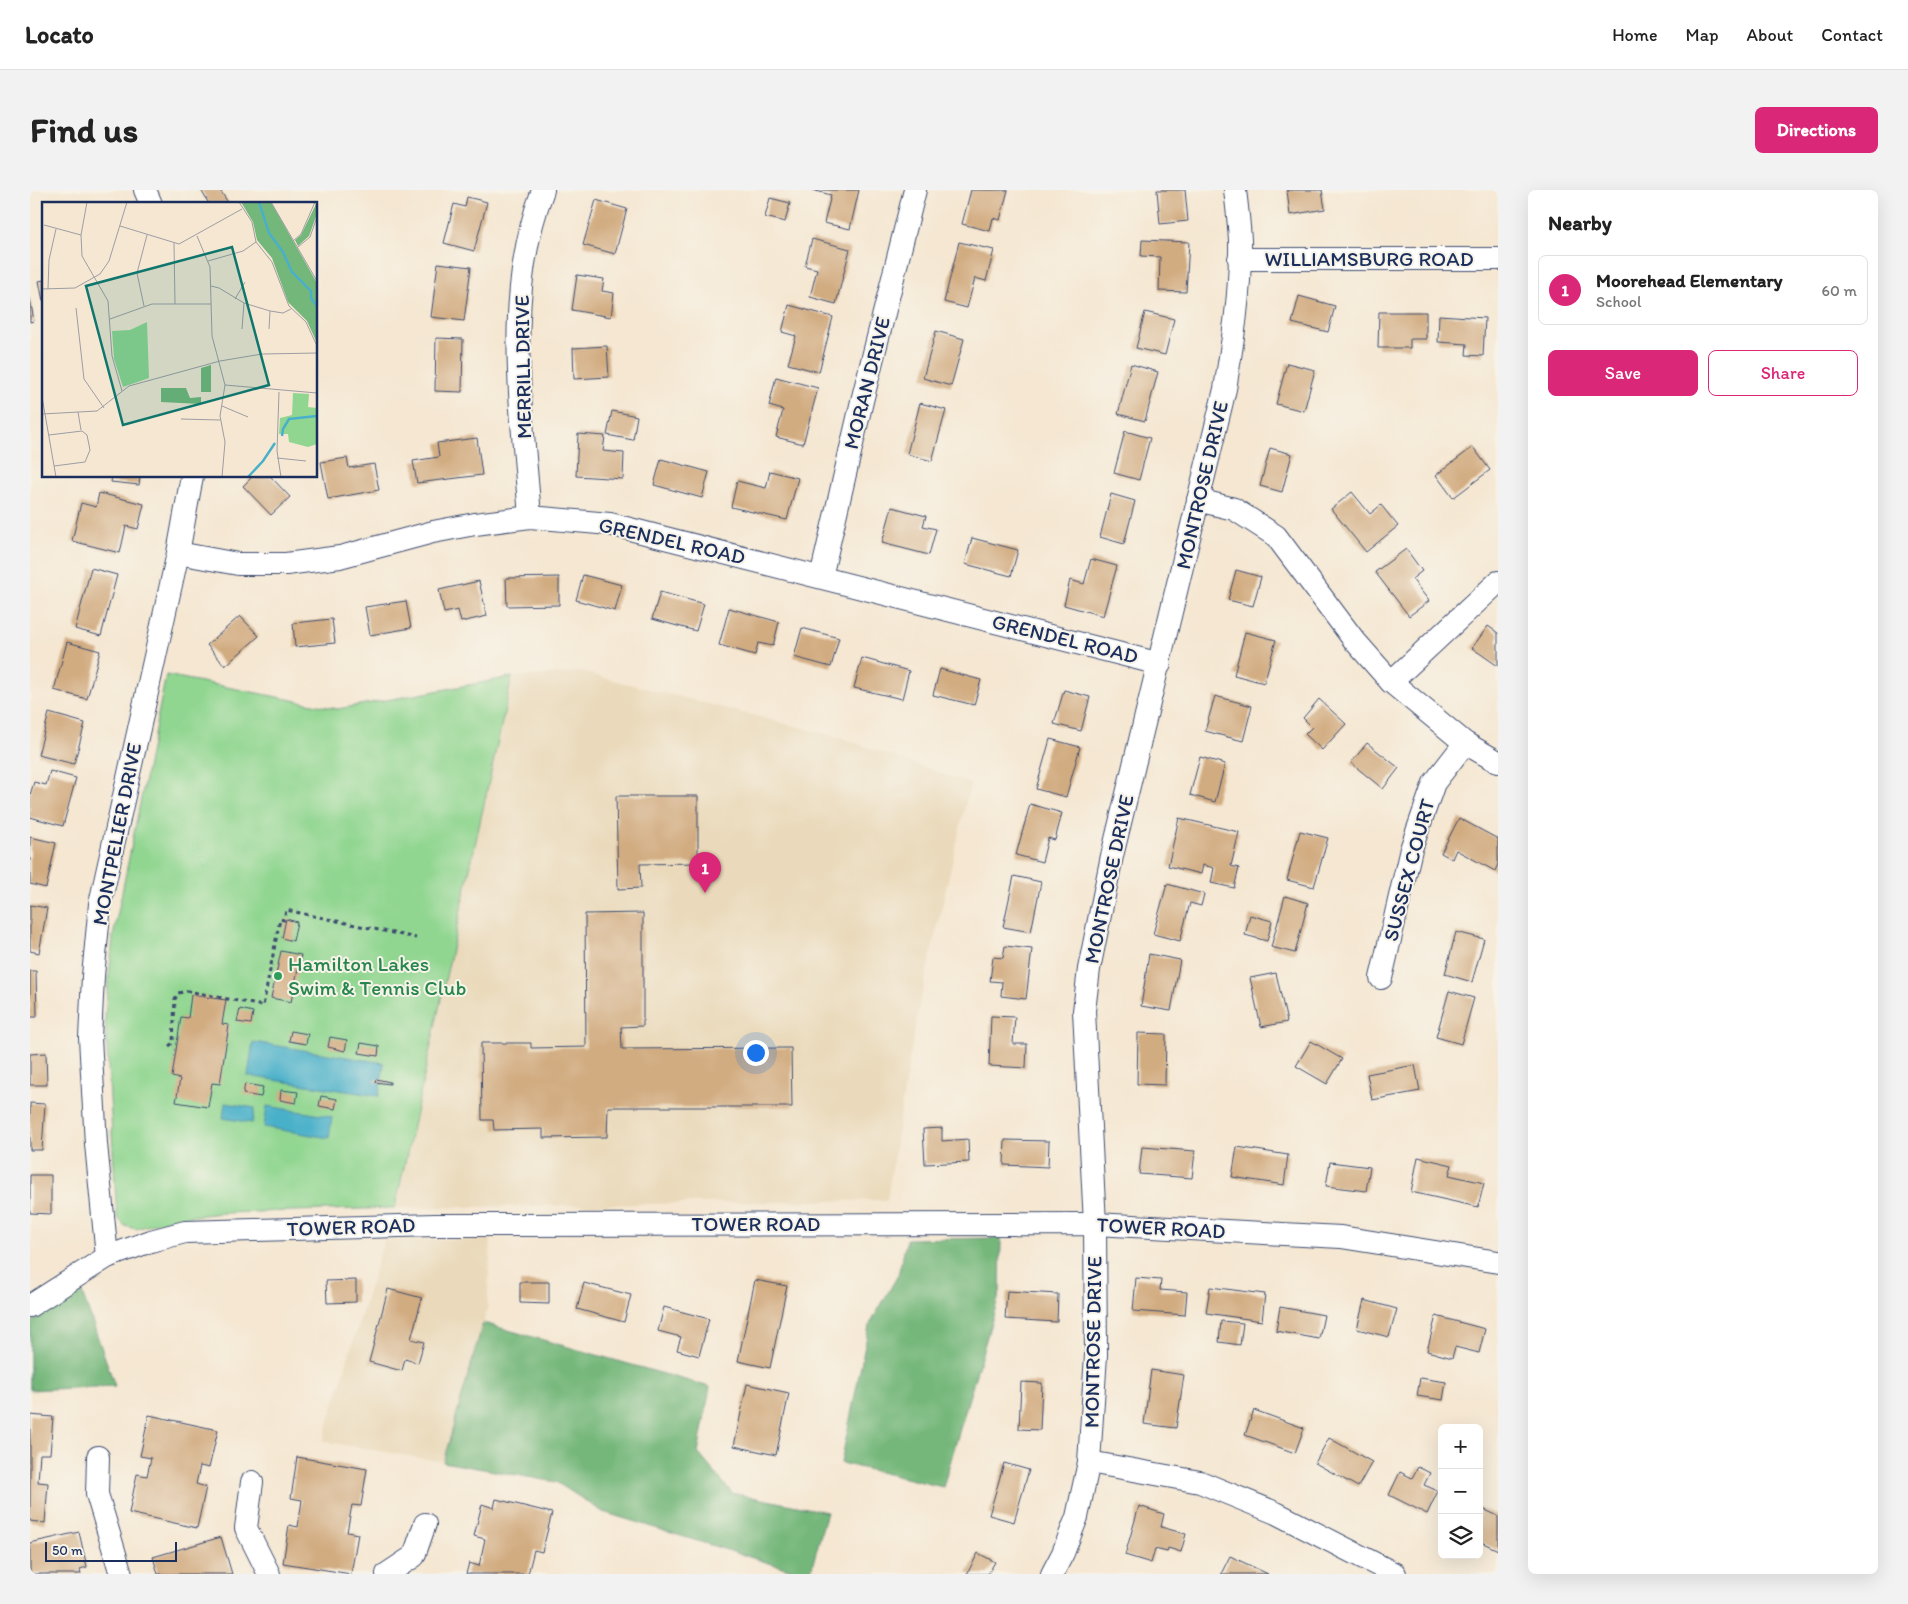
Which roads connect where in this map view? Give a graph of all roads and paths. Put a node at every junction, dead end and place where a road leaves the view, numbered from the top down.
1 (145, 190) edge
2 (543, 190) edge
3 (915, 190) edge
4 (1235, 190) edge
5 (150, 202) edge
6 (1239, 259) junction
7 (1498, 259) edge
8 (192, 478) edge
9 (1198, 500) junction
10 (530, 517) junction
11 (178, 553) junction
12 (822, 577) junction
13 (1498, 582) edge
14 (1160, 664) junction
15 (1391, 682) junction
16 (1466, 743) junction
17 (1498, 762) edge
18 (416, 938) dead end
19 (1380, 978) dead end
20 (177, 1045) dead end
21 (1095, 1224) junction
22 (107, 1257) junction
23 (1498, 1262) edge
24 (30, 1306) edge
25 (98, 1457) dead end
26 (1089, 1462) junction
27 (252, 1482) dead end
28 (425, 1524) dead end
29 (418, 1565) edge
30 (120, 1574) edge
31 (269, 1574) edge
32 (387, 1574) edge
33 (1052, 1574) edge
34 (1395, 1574) edge

1 - 5 street
2 - 10 street, MERRILL DRIVE
3 - 12 street, MORAN DRIVE
4 - 6 street, MONTROSE DRIVE
6 - 7 street, WILLIAMSBURG ROAD
6 - 9 street, MONTROSE DRIVE
8 - 11 street, MONTPELIER DRIVE
9 - 14 street, MONTROSE DRIVE
9 - 15 street
10 - 11 street, GRENDEL ROAD
10 - 12 street, GRENDEL ROAD
11 - 22 street, MONTPELIER DRIVE
12 - 14 street, GRENDEL ROAD
13 - 15 street
14 - 21 street, MONTROSE DRIVE
15 - 16 street
16 - 17 street
16 - 19 street, SUSSEX COURT
18 - 20 path
21 - 22 street, TOWER ROAD
21 - 23 street, TOWER ROAD
21 - 26 street, MONTROSE DRIVE
22 - 24 street, TOWER ROAD
25 - 30 street
26 - 33 street, MONTROSE DRIVE
26 - 34 street
27 - 31 street
28 - 29 street
29 - 32 street

